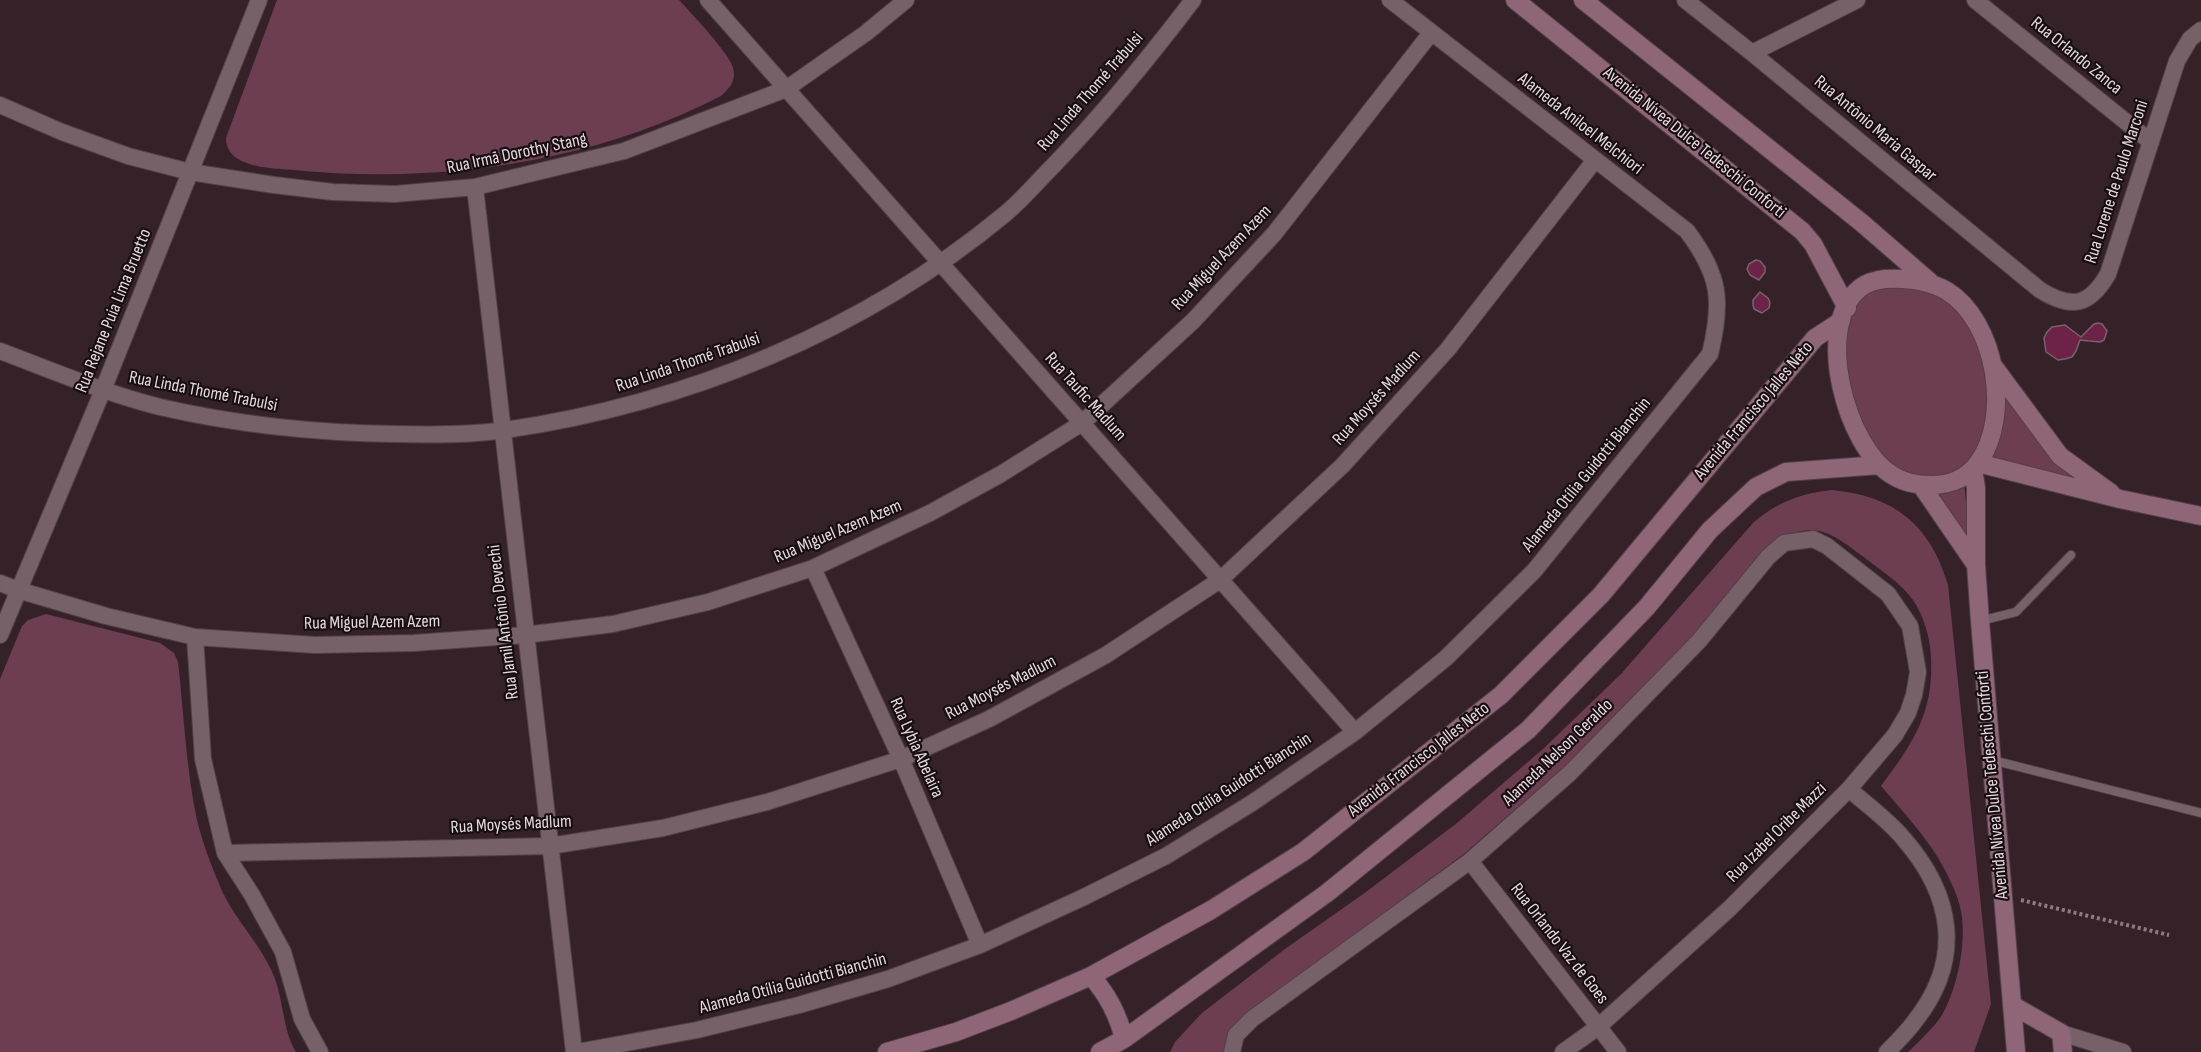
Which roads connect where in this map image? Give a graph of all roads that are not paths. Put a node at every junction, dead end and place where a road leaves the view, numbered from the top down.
1 (259, 0) edge
2 (708, 0) edge
3 (906, 0) edge
4 (1193, 0) edge
5 (1390, 0) edge
6 (1515, 0) edge
7 (1583, 0) edge
8 (1685, 0) edge
9 (1857, 0) edge
10 (1976, 0) edge
11 (2201, 30) edge
12 (1431, 33) junction
13 (1752, 53) junction
14 (786, 89) junction
15 (0, 105) edge
16 (2151, 142) junction
17 (1595, 160) junction
18 (190, 172) junction
19 (475, 187) junction
20 (941, 264) junction
21 (1934, 285) junction
22 (2040, 290) joint
23 (1718, 300) joint
24 (1844, 314) junction
25 (0, 351) edge
26 (1993, 365) junction
27 (103, 390) junction
28 (1082, 423) junction
29 (502, 430) junction
30 (1880, 465) junction
31 (1975, 466) junction
32 (1921, 485) junction
33 (2120, 499) junction
34 (2201, 516) edge
35 (2071, 555) dead end
36 (1977, 566) junction
37 (813, 568) junction
38 (1220, 580) junction
39 (0, 583) edge
40 (18, 590) junction
41 (1888, 594) joint
42 (1980, 621) junction
43 (0, 635) edge
44 (525, 635) junction
45 (195, 637) junction
46 (1354, 732) junction
47 (901, 759) junction
48 (1991, 759) junction
49 (1849, 789) junction
50 (2201, 813) edge
51 (550, 846) junction
52 (225, 854) junction
53 (1470, 861) junction
54 (980, 945) junction
55 (1091, 976) junction
56 (2012, 1005) junction
57 (1598, 1027) junction
58 (2061, 1033) junction
59 (1125, 1046) edge
60 (909, 1049) edge
61 (320, 1052) edge
62 (575, 1052) edge
63 (887, 1052) edge
64 (1100, 1052) edge
65 (1232, 1052) edge
66 (1563, 1052) edge
67 (1618, 1052) edge
68 (1887, 1052) edge
69 (2016, 1052) edge
70 (2063, 1052) edge
71 (2123, 1052) edge

1 - 18 street, Rua Rejane Puia Lima Bruetto
2 - 14 street, Rua Taufic Madlum
3 - 14 street, Rua Irmã Dorothy Stang
4 - 20 street, Rua Linda Thomé Trabulsi
5 - 12 street, Alameda Aniloel Melchiori
6 - 24 street, Avenida Nívea Dulce Tedeschi Conforti
7 - 21 street
8 - 13 street, Rua Antônio Maria Gaspar
9 - 13 street
10 - 16 street, Rua Orlando Zanca
11 - 16 street, Rua Lorene de Paulo Marconi
12 - 17 street, Alameda Aniloel Melchiori
12 - 28 street, Rua Miguel Azem Azem
13 - 22 street, Rua Antônio Maria Gaspar
14 - 19 street, Rua Irmã Dorothy Stang
14 - 20 street, Rua Taufic Madlum
15 - 18 street, Rua Irmã Dorothy Stang
16 - 22 street, Rua Lorene de Paulo Marconi
17 - 23 street, Alameda Aniloel Melchiori
17 - 38 street, Rua Moysés Madlum
18 - 19 street, Rua Irmã Dorothy Stang
18 - 27 street, Rua Rejane Puia Lima Bruetto
19 - 29 street, Rua Jamil Antônio Devechi
20 - 28 street, Rua Taufic Madlum
20 - 29 street, Rua Linda Thomé Trabulsi
21 - 24 street
21 - 26 street
23 - 46 street, Alameda Otília Guidotti Bianchin
24 - 30 street
24 - 55 street, Avenida Francisco Jalles Neto
25 - 27 street, Rua Linda Thomé Trabulsi
26 - 31 street
26 - 33 street
27 - 29 street, Rua Linda Thomé Trabulsi
27 - 40 street, Rua Rejane Puia Lima Bruetto
28 - 37 street, Rua Miguel Azem Azem
28 - 38 street, Rua Taufic Madlum
29 - 44 street, Rua Jamil Antônio Devechi
30 - 32 street
30 - 59 street
31 - 32 street
31 - 33 street
31 - 36 street, Avenida Nívea Dulce Tedeschi Conforti
32 - 36 street
33 - 34 street
35 - 42 lane
36 - 42 street, Avenida Nívea Dulce Tedeschi Conforti
37 - 44 street, Rua Miguel Azem Azem
37 - 47 street, Rua Lybia Abelaira
38 - 46 street, Rua Taufic Madlum
38 - 47 street, Rua Moysés Madlum
39 - 40 street, Rua Miguel Azem Azem
40 - 43 street, Rua Rejane Puia Lima Bruetto
40 - 45 street, Rua Miguel Azem Azem
41 - 49 street, Rua Izabel Oribe Mazzi
41 - 53 street, Alameda Nelson Geraldo
42 - 48 street, Avenida Nívea Dulce Tedeschi Conforti
44 - 45 street, Rua Miguel Azem Azem
44 - 51 street, Rua Jamil Antônio Devechi
45 - 52 street
46 - 54 street, Alameda Otília Guidotti Bianchin
47 - 51 street, Rua Moysés Madlum
47 - 54 street, Rua Lybia Abelaira
48 - 50 lane
48 - 56 street, Avenida Nívea Dulce Tedeschi Conforti
49 - 57 street, Rua Izabel Oribe Mazzi
49 - 68 street
51 - 52 street, Rua Moysés Madlum
51 - 62 street, Rua Jamil Antônio Devechi
52 - 61 street
53 - 57 street, Rua Orlando Vaz de Goes
53 - 65 street, Alameda Nelson Geraldo
54 - 62 street, Alameda Otília Guidotti Bianchin
55 - 59 street
55 - 60 street, Avenida Francisco Jalles Neto
56 - 58 street
56 - 69 street, Avenida Nívea Dulce Tedeschi Conforti
57 - 66 street, Rua Izabel Oribe Mazzi
57 - 67 street, Rua Orlando Vaz de Goes
58 - 70 street
58 - 71 street
59 - 64 street
60 - 63 street, Avenida Francisco Jalles Neto

